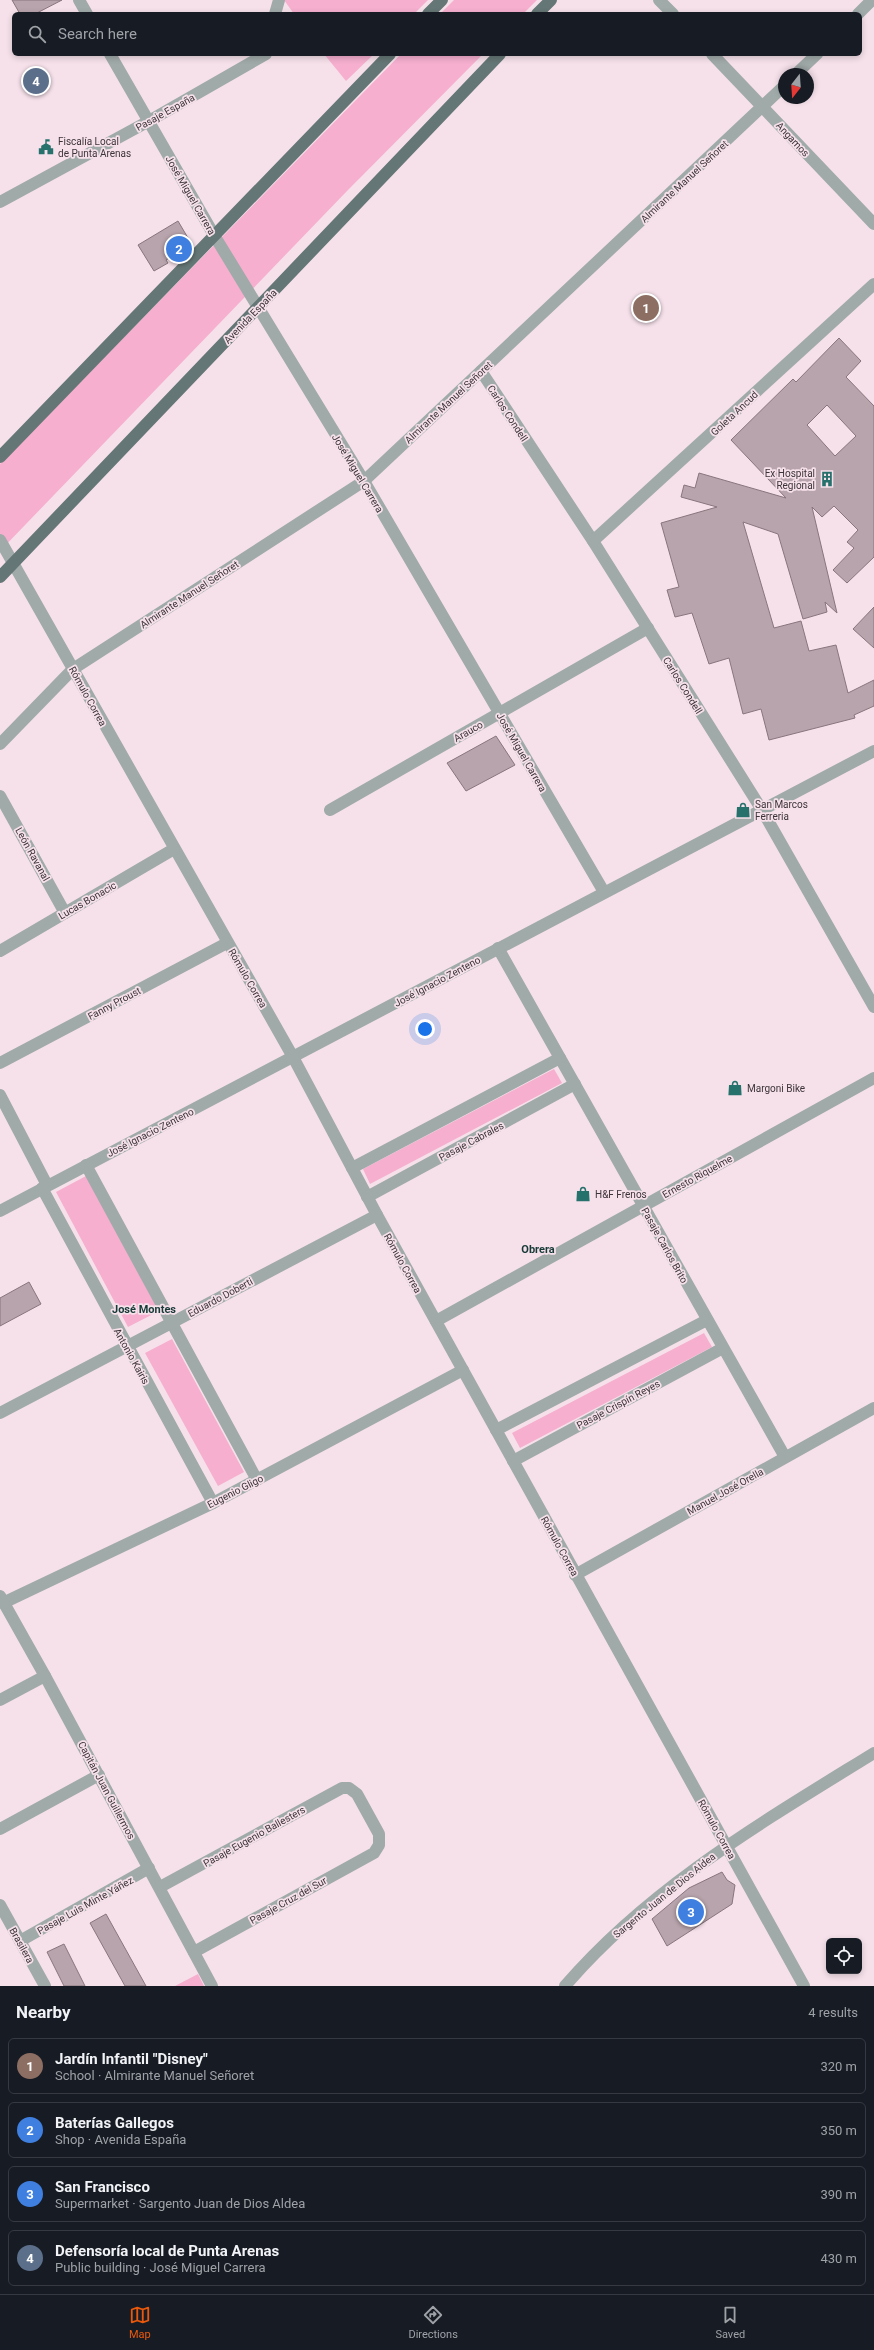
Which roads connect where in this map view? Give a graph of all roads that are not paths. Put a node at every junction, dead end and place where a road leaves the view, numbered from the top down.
1 (80, 0) edge
2 (278, 0) edge
3 (442, 0) edge
4 (551, 0) edge
5 (659, 0) edge
6 (87, 12) edge
7 (275, 12) edge
8 (430, 12) edge
9 (540, 12) edge
10 (671, 12) edge
11 (111, 56) edge
12 (263, 56) edge
13 (388, 56) edge
14 (498, 56) edge
15 (714, 56) edge
16 (815, 56) edge
17 (802, 68) edge
18 (778, 92) edge
19 (763, 107) junction
20 (149, 121) junction
21 (0, 202) edge
22 (874, 224) edge
23 (214, 235) junction
24 (874, 284) edge
25 (259, 307) junction
26 (481, 371) junction
27 (0, 457) edge
28 (364, 481) junction
29 (0, 540) edge
30 (593, 541) junction
31 (14, 563) junction
32 (0, 577) edge
33 (648, 628) junction
34 (73, 669) junction
35 (499, 713) junction
36 (0, 744) edge
37 (874, 751) edge
38 (0, 796) edge
39 (330, 810) dead end
40 (762, 810) junction
41 (4, 814) edge
42 (174, 849) junction
43 (604, 892) junction
44 (65, 913) junction
45 (228, 943) junction
46 (498, 948) junction
47 (0, 951) edge
48 (874, 1007) edge
49 (293, 1057) junction
50 (560, 1058) junction
51 (0, 1064) edge
52 (874, 1078) edge
53 (575, 1084) junction
54 (0, 1096) edge
55 (86, 1165) junction
56 (352, 1168) junction
57 (45, 1187) junction
58 (367, 1197) junction
59 (643, 1206) junction
60 (0, 1211) edge
61 (377, 1215) junction
62 (707, 1320) junction
63 (436, 1321) junction
64 (172, 1323) junction
65 (126, 1346) junction
66 (723, 1348) junction
67 (463, 1370) junction
68 (874, 1408) edge
69 (0, 1413) edge
70 (496, 1430) junction
71 (785, 1457) junction
72 (513, 1460) junction
73 (257, 1480) junction
74 (213, 1503) junction
75 (575, 1574) junction
76 (2, 1599) edge
77 (45, 1676) junction
78 (0, 1700) edge
79 (874, 1753) edge
80 (99, 1775) junction
81 (349, 1788) joint
82 (0, 1829) edge
83 (726, 1845) junction
84 (149, 1868) junction
85 (160, 1887) junction
86 (0, 1904) edge
87 (20, 1941) junction
88 (194, 1952) junction
89 (45, 1986) edge
90 (212, 1986) edge
91 (565, 1986) edge
92 (804, 1986) edge

1 - 6 street
2 - 7 street
3 - 8 main road
4 - 9 main road
5 - 10 street
11 - 20 street, José Miguel Carrera
12 - 20 street, Pasaje España
13 - 23 main road
14 - 25 main road, Avenida España
15 - 19 street, Angamos
16 - 17 street
18 - 19 street, Almirante Manuel Señoret
19 - 22 street, Angamos
19 - 26 street, Almirante Manuel Señoret
20 - 21 street, Pasaje España
20 - 23 street, José Miguel Carrera
23 - 25 street, José Miguel Carrera
23 - 27 main road
24 - 30 street, Goleta Ancud
25 - 28 street, José Miguel Carrera
25 - 31 main road, Avenida España
26 - 28 street, Almirante Manuel Señoret
26 - 30 street, Carlos Condell
28 - 34 street, Almirante Manuel Señoret
28 - 35 street, José Miguel Carrera
29 - 31 street, Rómulo Correa
30 - 33 street, Carlos Condell
31 - 32 main road, Avenida España
31 - 34 street, Rómulo Correa
33 - 35 street, Arauco
33 - 40 street, Carlos Condell
34 - 36 street, Almirante Manuel Señoret
34 - 42 street, Rómulo Correa
35 - 39 street, Arauco
35 - 43 street, José Miguel Carrera
37 - 40 street, José Ignacio Zenteno
38 - 41 street, León Ravanal
40 - 43 street, José Ignacio Zenteno
40 - 48 street, Carlos Condell
41 - 44 street, León Ravanal
42 - 44 street, Lucas Bonacic
42 - 45 street, Rómulo Correa
43 - 46 street, José Ignacio Zenteno
44 - 47 street, Lucas Bonacic
45 - 49 street, Rómulo Correa
45 - 51 street, Fanny Proust
46 - 49 street, José Ignacio Zenteno
46 - 50 street, Pasaje Carlos Brito
49 - 55 street, José Ignacio Zenteno
49 - 56 street, Rómulo Correa
50 - 53 street, Pasaje Carlos Brito
50 - 56 street
52 - 59 street, Ernesto Riquelme
53 - 58 street, Pasaje Cabrales
53 - 59 street, Pasaje Carlos Brito
54 - 57 street, Antonio Kairis
55 - 57 street, José Ignacio Zenteno
55 - 64 street
56 - 58 street, Rómulo Correa
57 - 60 street, José Ignacio Zenteno
57 - 65 street, Antonio Kairis
58 - 61 street, Rómulo Correa
59 - 62 street, Pasaje Carlos Brito
59 - 63 street, Ernesto Riquelme
61 - 63 street, Rómulo Correa
61 - 64 street, Eduardo Doberti
62 - 66 street, Pasaje Carlos Brito
62 - 70 street
63 - 67 street, Rómulo Correa
64 - 65 street, Eduardo Doberti
64 - 73 street
65 - 69 street, Eduardo Doberti
65 - 74 street, Antonio Kairis
66 - 71 street, Pasaje Carlos Brito
66 - 72 street, Pasaje Crispín Reyes
67 - 70 street, Rómulo Correa
67 - 73 street, Eugenio Gligo
68 - 71 street, Manuel José Orella
70 - 72 street, Rómulo Correa
71 - 75 street, Manuel José Orella
72 - 75 street, Rómulo Correa
73 - 74 street, Eugenio Gligo
74 - 76 street, Eugenio Gligo
75 - 83 street, Rómulo Correa
76 - 77 street, Capitán Juan Guillermos
77 - 78 street
77 - 80 street, Capitán Juan Guillermos
79 - 83 street, Sargento Juan de Dios Aldea
80 - 82 street
80 - 84 street, Capitán Juan Guillermos
81 - 85 street, Pasaje Eugenio Ballesters
81 - 88 street, Pasaje Cruz del Sur
83 - 91 street, Sargento Juan de Dios Aldea
83 - 92 street, Rómulo Correa
84 - 85 street, Capitán Juan Guillermos
84 - 87 street, Pasaje Luis Minte Yáñez
85 - 88 street, Capitán Juan Guillermos
86 - 87 street, Brasilera
87 - 89 street, Brasilera
88 - 90 street, Capitán Juan Guillermos

